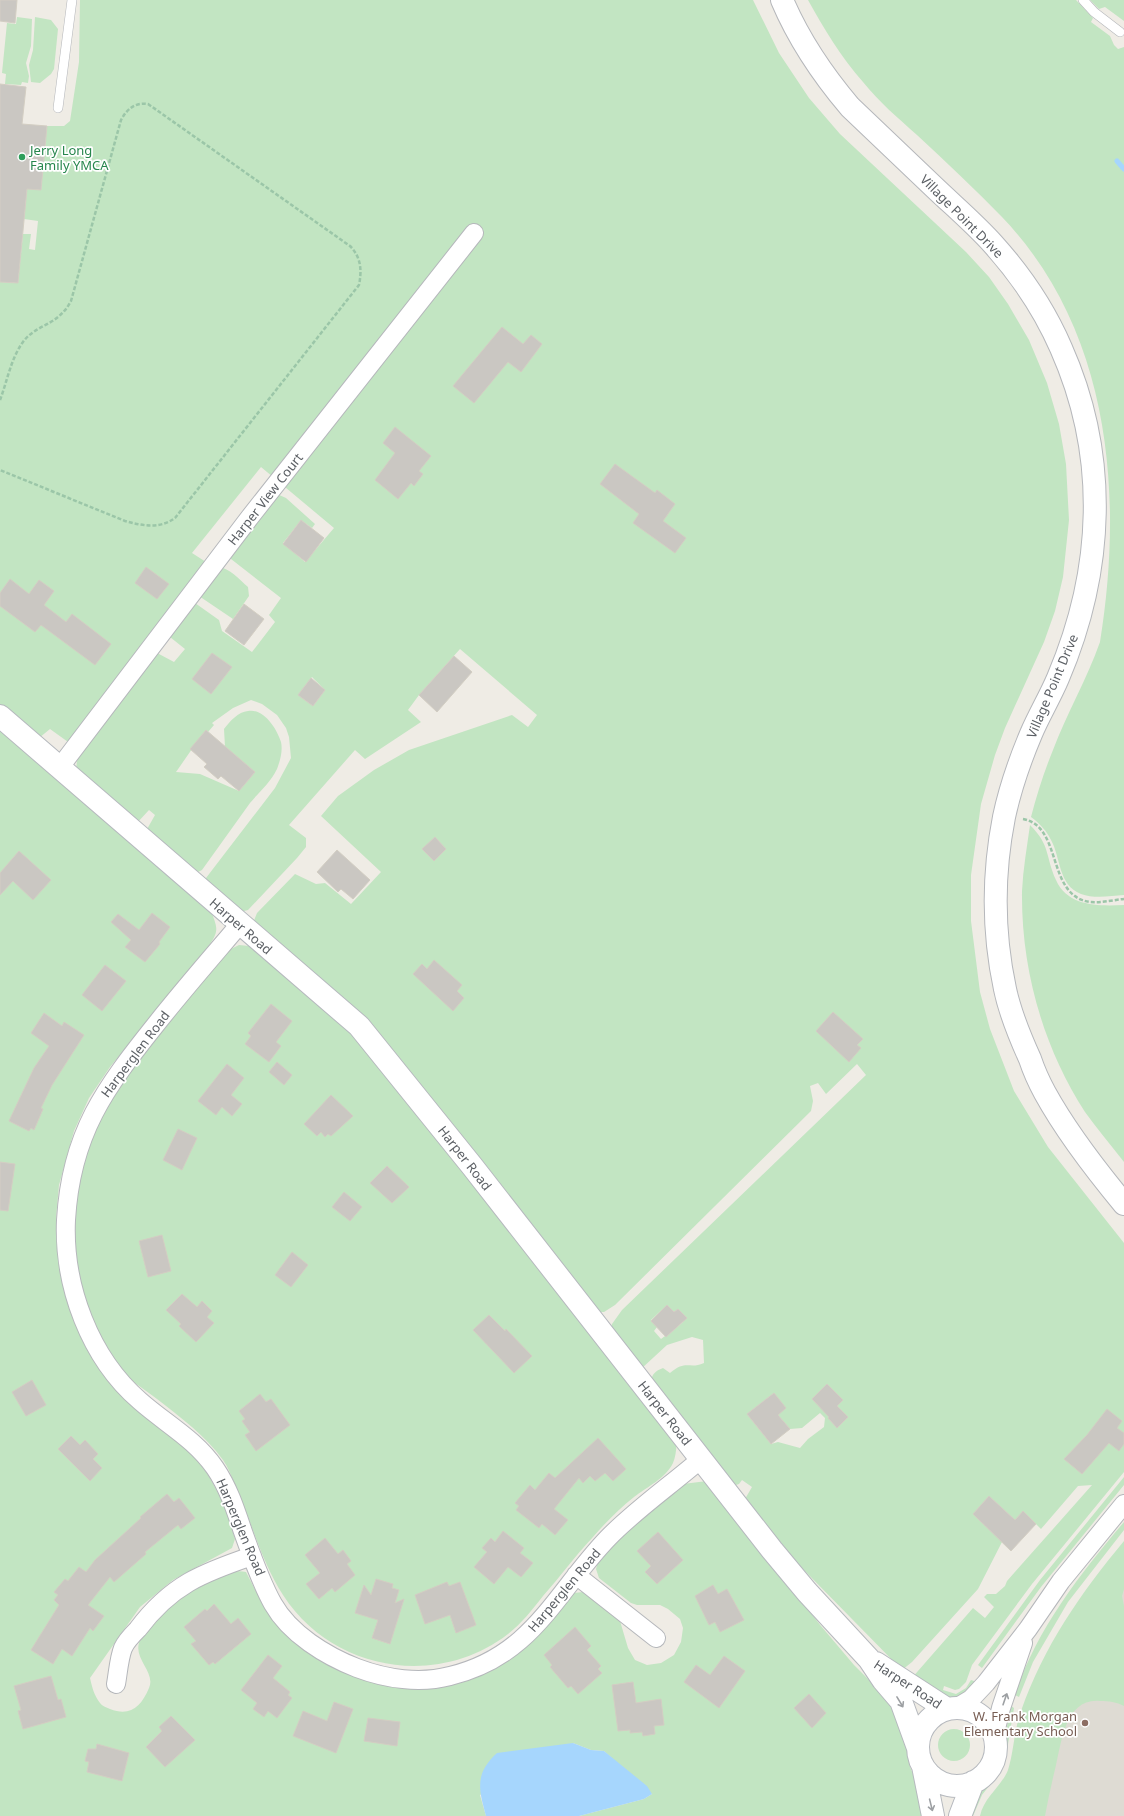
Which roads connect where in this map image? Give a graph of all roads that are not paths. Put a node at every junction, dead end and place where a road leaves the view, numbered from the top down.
1 (72, 0) edge
2 (782, 0) edge
3 (1083, 0) edge
4 (1120, 32) dead end
5 (58, 108) dead end
6 (474, 233) dead end
7 (0, 716) edge
8 (60, 767) junction
9 (240, 924) junction
10 (1124, 1204) edge
11 (701, 1459) junction
12 (1124, 1504) edge
13 (252, 1556) junction
14 (576, 1575) junction
15 (1028, 1629) junction
16 (656, 1638) dead end
17 (869, 1659) junction
18 (116, 1684) dead end
19 (952, 1708) junction
20 (994, 1737) junction
21 (920, 1757) junction
22 (973, 1782) junction
23 (933, 1816) edge
24 (960, 1816) edge

1 - 5 lane
2 - 10 main road, Village Point Drive
3 - 4 lane
6 - 8 street, Harper View Court
7 - 8 main road, Harper Road
8 - 9 main road, Harper Road
9 - 11 main road, Harper Road
9 - 13 street, Harperglen Road
11 - 14 street, Harperglen Road
11 - 17 main road, Harper Road
12 - 15 street
13 - 14 street, Harperglen Road
13 - 18 street
14 - 16 street
15 - 19 street
20 -> 15 street
17 - 19 main road, Harper Road
17 -> 21 main road, Harper Road
19 - 20 main road
19 - 21 main road
20 - 22 main road
21 - 22 main road
21 -> 23 main road, Harper Road
22 - 24 main road

